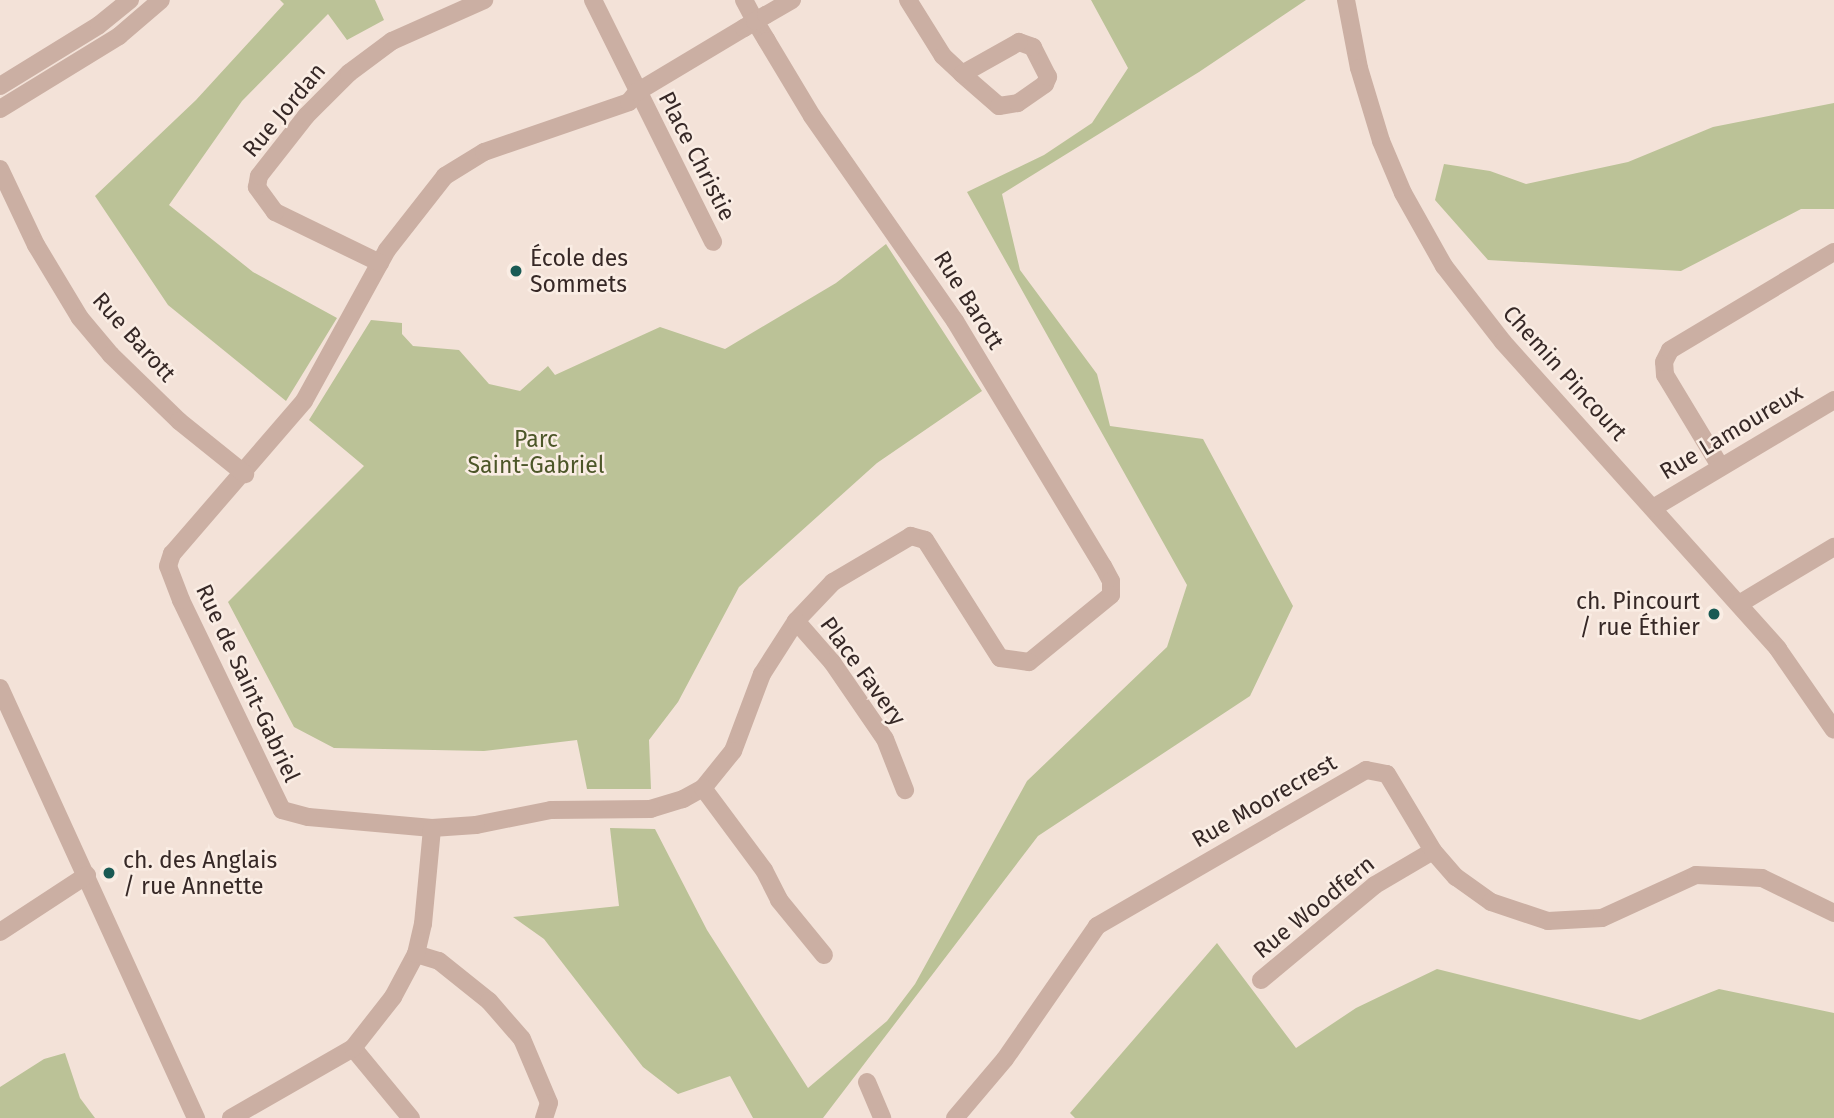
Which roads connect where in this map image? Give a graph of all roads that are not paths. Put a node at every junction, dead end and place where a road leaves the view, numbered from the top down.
1 (130, 0) edge
2 (161, 0) edge
3 (484, 0) edge
4 (593, 0) edge
5 (744, 0) edge
6 (792, 0) edge
7 (908, 0) edge
8 (1346, 0) edge
9 (755, 21) junction
10 (962, 74) junction
11 (0, 86) edge
12 (637, 92) junction
13 (0, 110) edge
14 (0, 169) edge
15 (713, 242) dead end
16 (1834, 252) edge
17 (380, 264) junction
18 (1834, 400) edge
19 (1720, 466) junction
20 (245, 474) junction
21 (1653, 508) junction
22 (1834, 547) edge
23 (1739, 604) junction
24 (796, 621) junction
25 (0, 688) edge
26 (1834, 730) edge
27 (704, 788) junction
28 (905, 790) dead end
29 (432, 828) junction
30 (1433, 850) junction
31 (87, 875) junction
32 (1834, 913) edge
33 (0, 932) edge
34 (416, 954) junction
35 (824, 955) dead end
36 (1261, 980) dead end
37 (353, 1048) junction
38 (867, 1082) dead end
39 (196, 1118) edge
40 (231, 1118) edge
41 (411, 1118) edge
42 (544, 1118) edge
43 (882, 1118) edge
44 (955, 1118) edge

1 - 11 street
2 - 13 street
3 - 17 street, Rue Jordan
4 - 12 street
5 - 9 street, Rue Barott
6 - 9 street, Rue de Saint-Gabriel
7 - 10 street
8 - 21 street, Chemin Pincourt
9 - 12 street, Rue de Saint-Gabriel
9 - 24 street, Rue Barott
10 - 10 street
12 - 15 street, Place Christie
12 - 17 street, Rue de Saint-Gabriel
14 - 20 street, Rue Barott
16 - 19 street
17 - 20 street, Rue de Saint-Gabriel
18 - 19 street, Rue Lamoureux
19 - 21 street, Rue Lamoureux
20 - 29 street, Rue de Saint-Gabriel
21 - 23 street, Chemin Pincourt
22 - 23 street
23 - 26 street, Chemin Pincourt
24 - 27 street
24 - 28 street, Place Favery
25 - 31 street
27 - 29 street, Rue de Saint-Gabriel
27 - 35 street
29 - 34 street
30 - 32 street, Rue Moorecrest
30 - 36 street, Rue Woodfern
30 - 44 street, Rue Moorecrest
31 - 33 street
31 - 39 street
34 - 37 street
34 - 42 street
37 - 40 street
37 - 41 street
38 - 43 street

